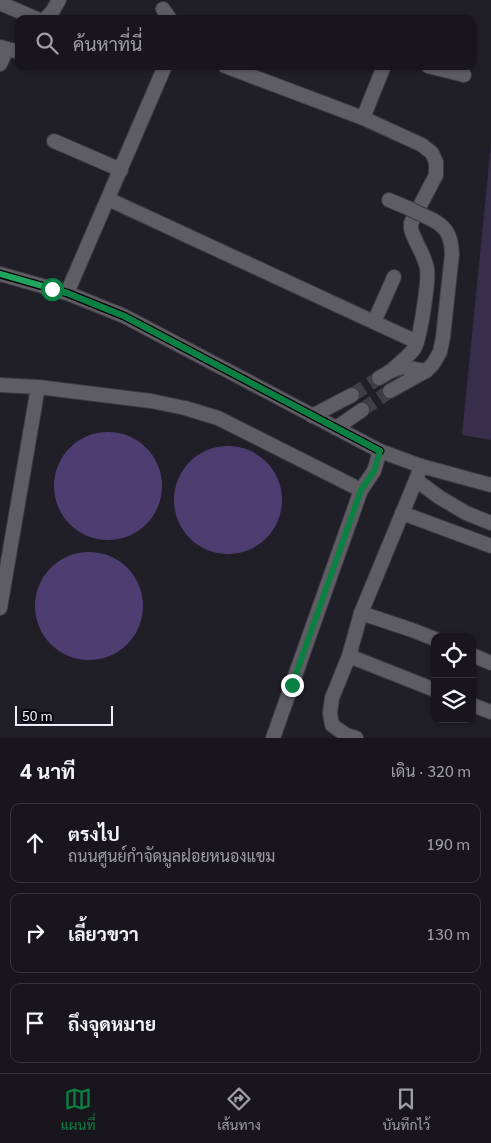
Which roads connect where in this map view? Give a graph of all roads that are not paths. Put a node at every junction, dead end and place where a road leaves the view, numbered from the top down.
1 (59, 0) edge
2 (0, 3) edge
3 (27, 15) edge
4 (49, 15) edge
5 (9, 50) edge
6 (0, 64) edge
7 (164, 70) edge
8 (236, 70) edge
9 (382, 70) edge
10 (444, 70) edge
11 (464, 75) dead end
12 (363, 118) junction
13 (54, 141) dead end
14 (120, 170) junction
15 (108, 200) junction
16 (389, 200) dead end
17 (0, 274) edge
18 (394, 277) dead end
19 (67, 293) junction
20 (374, 322) junction
21 (417, 342) junction
22 (426, 371) junction
23 (0, 385) edge
24 (38, 386) junction
25 (390, 391) tunnel mouth
26 (352, 396) tunnel mouth
27 (362, 410) tunnel mouth
28 (312, 416) junction
29 (336, 428) junction
30 (380, 451) junction
31 (421, 466) junction
32 (416, 480) junction
33 (491, 485) edge
34 (361, 490) junction
35 (402, 513) junction
36 (491, 523) edge
37 (491, 546) edge
38 (0, 608) edge
39 (361, 613) junction
40 (431, 638) edge
41 (349, 656) junction
42 (476, 657) edge
43 (491, 663) edge
44 (431, 688) edge
45 (476, 706) edge
46 (491, 712) edge
47 (273, 738) edge
48 (356, 738) edge

1 - 4 street
2 - 3 street
5 - 6 street
7 - 14 street
8 - 12 street
9 - 12 street
10 - 11 street
12 - 21 street
13 - 14 street
14 - 15 street
15 - 19 street
15 - 20 street
16 - 22 street, bridge
17 - 19 street
18 - 20 street
19 - 28 street
20 - 21 street
21 - 22 street
22 - 25 street
23 - 24 street
24 - 34 street
24 - 38 street
26 - 28 street
27 - 29 street
28 - 29 street
29 - 30 street
30 - 31 street
30 - 34 street
31 - 32 street
31 - 33 street
32 - 35 street
32 - 36 street
34 - 47 street
35 - 37 street
35 - 39 street
39 - 40 street
39 - 41 street
41 - 44 street
41 - 48 street
42 - 43 street
45 - 46 street

